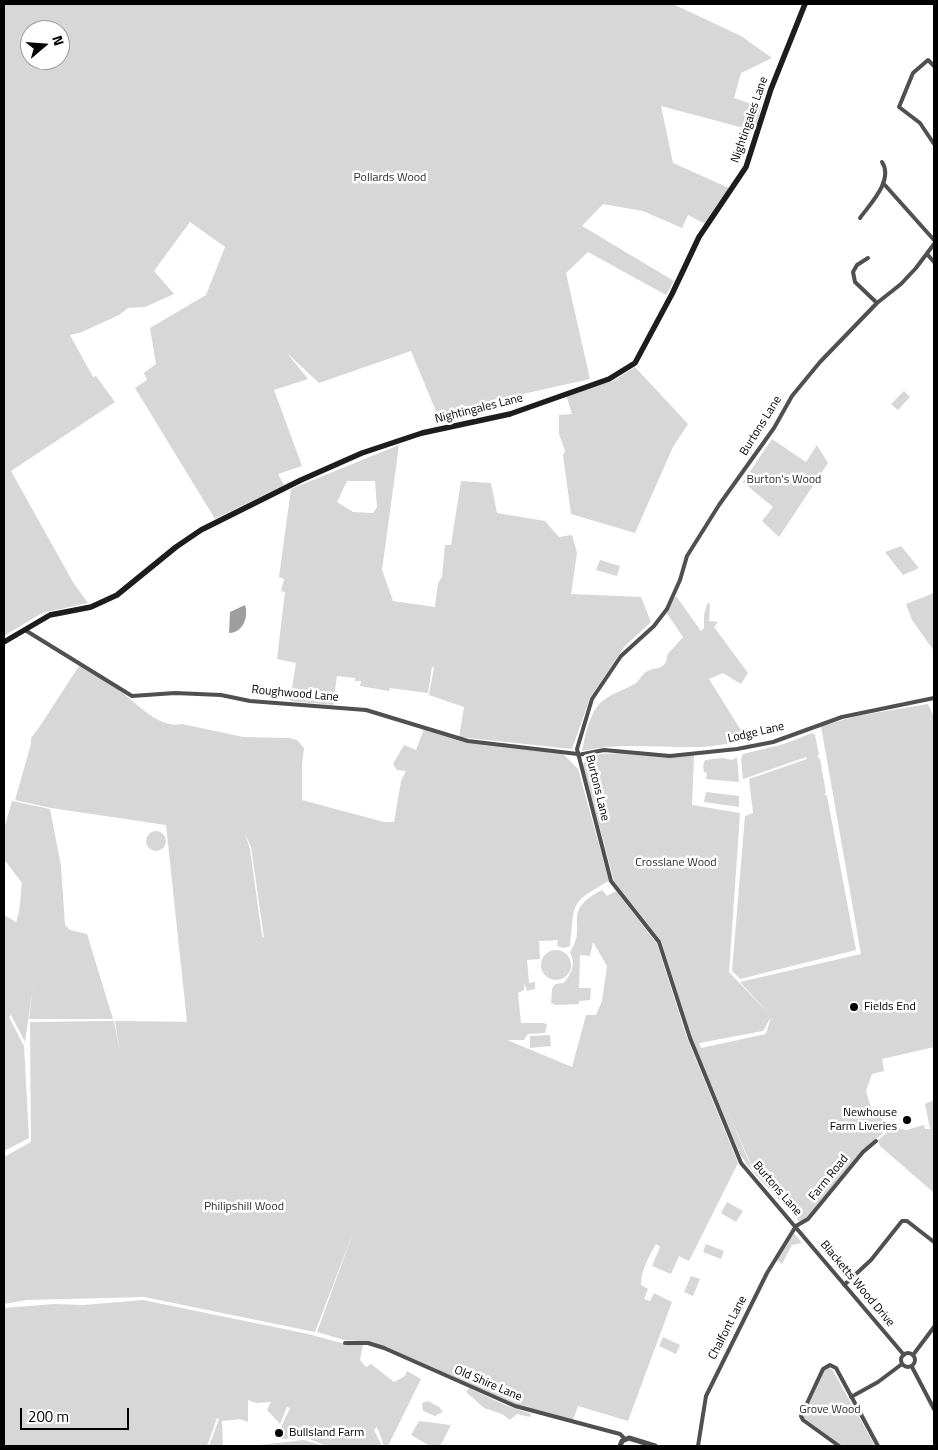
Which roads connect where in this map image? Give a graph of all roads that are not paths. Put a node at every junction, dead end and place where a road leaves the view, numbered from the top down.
1 (803, 5) edge
2 (934, 66) edge
3 (934, 144) edge
4 (882, 162) dead end
5 (884, 184) junction
6 (860, 218) dead end
7 (934, 240) edge
8 (934, 244) edge
9 (927, 254) junction
10 (868, 258) dead end
11 (934, 262) edge
12 (877, 303) junction
13 (24, 630) junction
14 (4, 642) edge
15 (934, 698) edge
16 (578, 754) junction
17 (876, 1140) dead end
18 (796, 1226) junction
19 (934, 1242) edge
20 (844, 1285) junction
21 (934, 1327) edge
22 (345, 1343) dead end
23 (904, 1355) junction
24 (913, 1355) junction
25 (902, 1364) junction
26 (912, 1367) junction
27 (852, 1397) junction
28 (934, 1409) edge
29 (625, 1439) junction
30 (620, 1446) edge
31 (655, 1446) edge
32 (698, 1446) edge
33 (840, 1446) edge
34 (878, 1446) edge

1 - 13 main road, Nightingales Lane
2 - 3 street
4 - 5 street
5 - 6 street
5 - 7 street
8 - 9 street, Burtons Lane
9 - 11 street
9 - 12 street, Burtons Lane
10 - 12 street
12 - 16 street, Burtons Lane
13 - 14 main road, Nightingales Lane
13 - 16 street, Roughwood Lane
15 - 16 street, Lodge Lane
16 - 18 street, Burtons Lane
17 - 18 street, Farm Road
18 - 20 street, Blacketts Wood Drive
18 - 32 street, Chalfont Lane
19 - 20 street
20 - 23 street, Blacketts Wood Drive
21 - 24 street
22 - 29 street, Old Shire Lane
23 - 24 street
23 - 25 street
24 - 26 street
25 - 26 street
25 - 27 street
26 - 28 street
27 - 33 street
27 - 34 street
29 - 30 street
29 - 31 street

